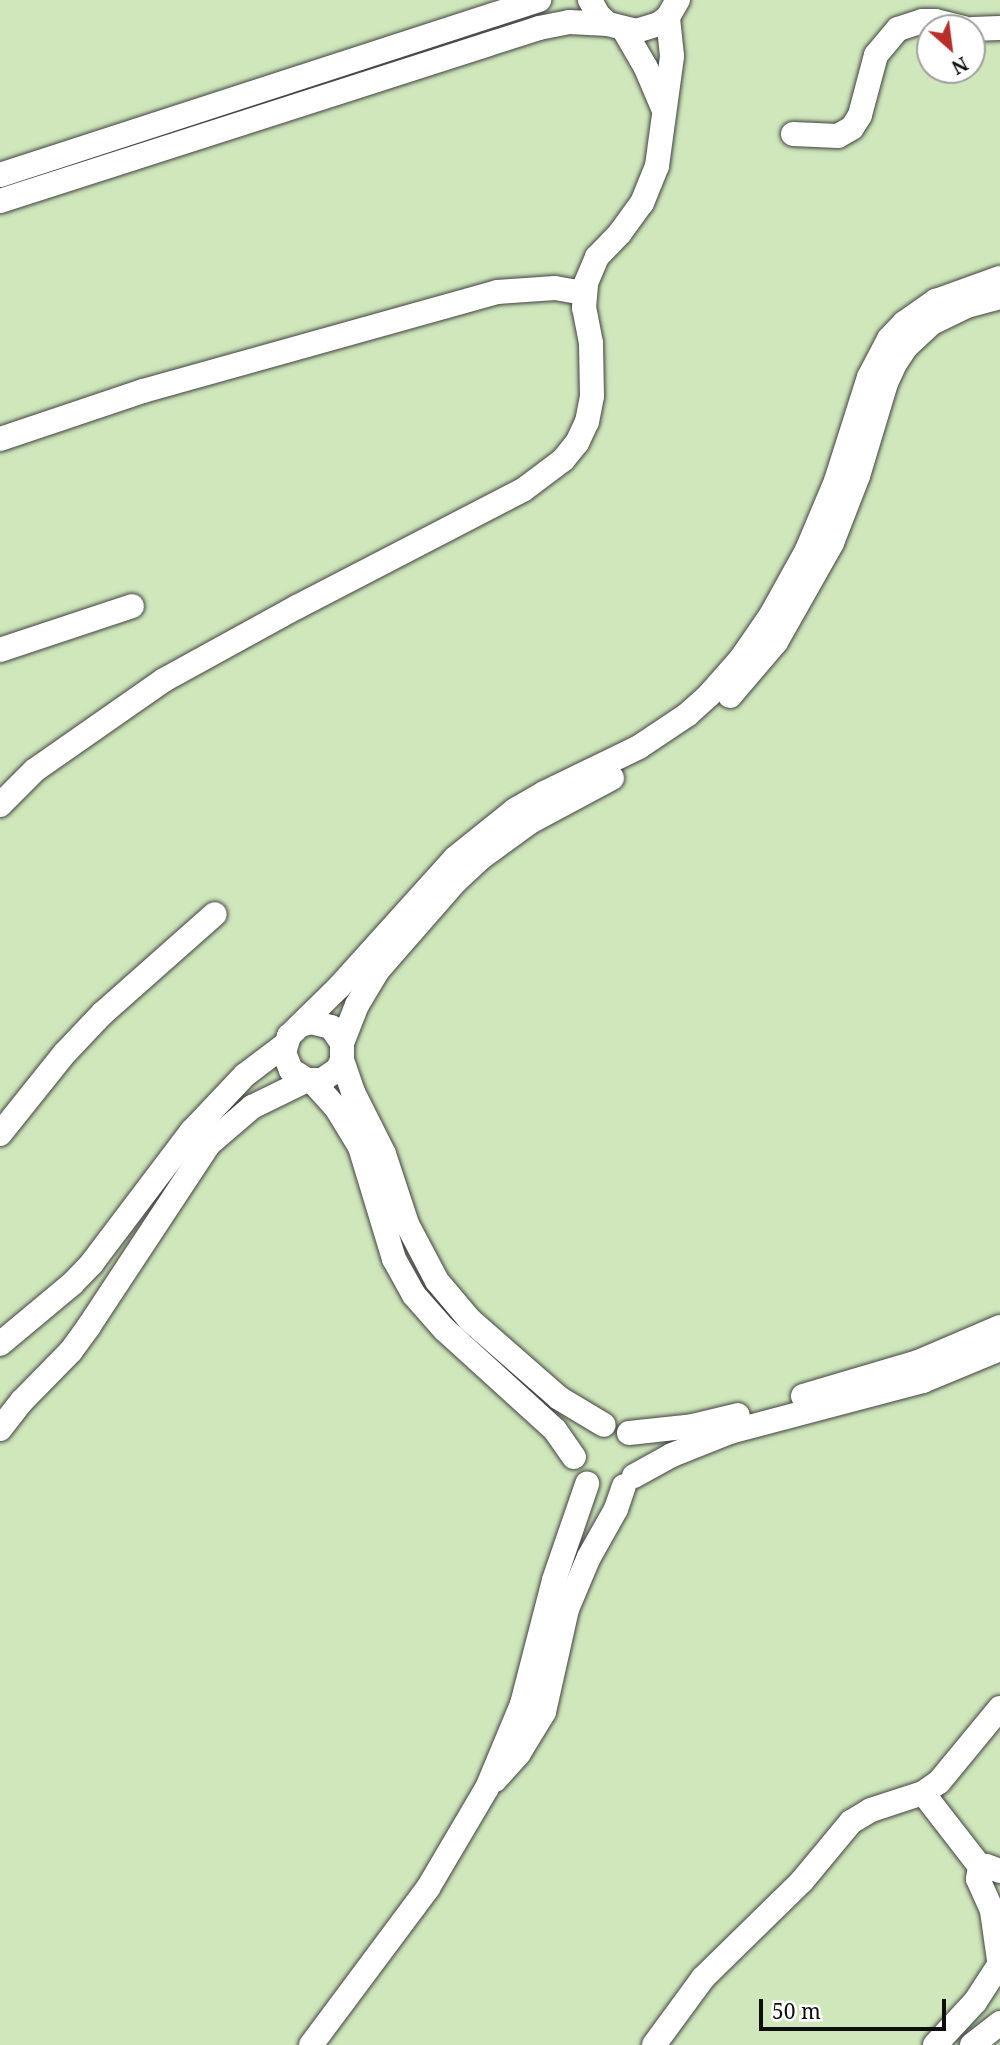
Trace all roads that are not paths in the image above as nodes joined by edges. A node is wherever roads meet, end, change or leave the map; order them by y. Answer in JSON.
{"nodes":[{"id":1,"x":539,"y":0,"type":"edge"},
{"id":2,"x":590,"y":0,"type":"edge"},
{"id":3,"x":673,"y":8,"type":"edge"},
{"id":4,"x":916,"y":23,"type":"edge"},
{"id":5,"x":616,"y":27,"type":"junction"},
{"id":6,"x":663,"y":108,"type":"junction"},
{"id":7,"x":793,"y":134,"type":"dead end"},
{"id":8,"x":0,"y":175,"type":"edge"},
{"id":9,"x":0,"y":201,"type":"edge"},
{"id":10,"x":1000,"y":278,"type":"edge"},
{"id":11,"x":584,"y":293,"type":"junction"},
{"id":12,"x":1000,"y":297,"type":"edge"},
{"id":13,"x":0,"y":439,"type":"edge"},
{"id":14,"x":132,"y":606,"type":"dead end"},
{"id":15,"x":0,"y":650,"type":"edge"},
{"id":16,"x":0,"y":805,"type":"edge"},
{"id":17,"x":215,"y":914,"type":"dead end"},
{"id":18,"x":293,"y":1035,"type":"junction"},
{"id":19,"x":342,"y":1052,"type":"junction"},
{"id":20,"x":309,"y":1080,"type":"junction"},
{"id":21,"x":0,"y":1134,"type":"edge"},
{"id":22,"x":1000,"y":1327,"type":"edge"},
{"id":23,"x":0,"y":1344,"type":"edge"},
{"id":24,"x":1000,"y":1349,"type":"edge"},
{"id":25,"x":755,"y":1418,"type":"junction"},
{"id":26,"x":604,"y":1425,"type":"junction"},
{"id":27,"x":0,"y":1429,"type":"edge"},
{"id":28,"x":629,"y":1433,"type":"junction"},
{"id":29,"x":574,"y":1457,"type":"junction"},
{"id":30,"x":629,"y":1481,"type":"junction"},
{"id":31,"x":587,"y":1484,"type":"junction"},
{"id":32,"x":544,"y":1669,"type":"junction"},
{"id":33,"x":1000,"y":1708,"type":"edge"},
{"id":34,"x":923,"y":1793,"type":"junction"},
{"id":35,"x":991,"y":1870,"type":"edge"},
{"id":36,"x":1000,"y":1966,"type":"edge"},
{"id":37,"x":1000,"y":2023,"type":"edge"},
{"id":38,"x":311,"y":2045,"type":"edge"},
{"id":39,"x":654,"y":2045,"type":"edge"},
{"id":40,"x":935,"y":2045,"type":"edge"},
{"id":41,"x":972,"y":2045,"type":"edge"}],
"edges":[{"from":1,"to":8,"type":"street"},
{"from":2,"to":5,"type":"street"},
{"from":3,"to":5,"type":"street"},
{"from":3,"to":6,"type":"street"},
{"from":4,"to":7,"type":"street"},
{"from":5,"to":6,"type":"street"},
{"from":5,"to":9,"type":"street"},
{"from":6,"to":11,"type":"street"},
{"from":10,"to":18,"type":"street"},
{"from":11,"to":13,"type":"street"},
{"from":11,"to":16,"type":"street"},
{"from":12,"to":19,"type":"street"},
{"from":14,"to":15,"type":"street"},
{"from":17,"to":21,"type":"street"},
{"from":18,"to":19,"type":"street"},
{"from":18,"to":20,"type":"street"},
{"from":18,"to":23,"type":"street"},
{"from":19,"to":20,"type":"street"},
{"from":19,"to":26,"type":"street"},
{"from":20,"to":27,"type":"street"},
{"from":20,"to":29,"type":"street"},
{"from":22,"to":25,"type":"street"},
{"from":24,"to":25,"type":"street"},
{"from":25,"to":28,"type":"street"},
{"from":25,"to":30,"type":"street"},
{"from":26,"to":28,"type":"street"},
{"from":26,"to":29,"type":"street"},
{"from":28,"to":30,"type":"street"},
{"from":29,"to":31,"type":"street"},
{"from":30,"to":31,"type":"street"},
{"from":30,"to":32,"type":"street"},
{"from":31,"to":32,"type":"street"},
{"from":32,"to":38,"type":"street"},
{"from":33,"to":34,"type":"street"},
{"from":34,"to":35,"type":"street"},
{"from":34,"to":39,"type":"street"},
{"from":35,"to":36,"type":"street"},
{"from":36,"to":40,"type":"street"},
{"from":37,"to":41,"type":"street"}]}
